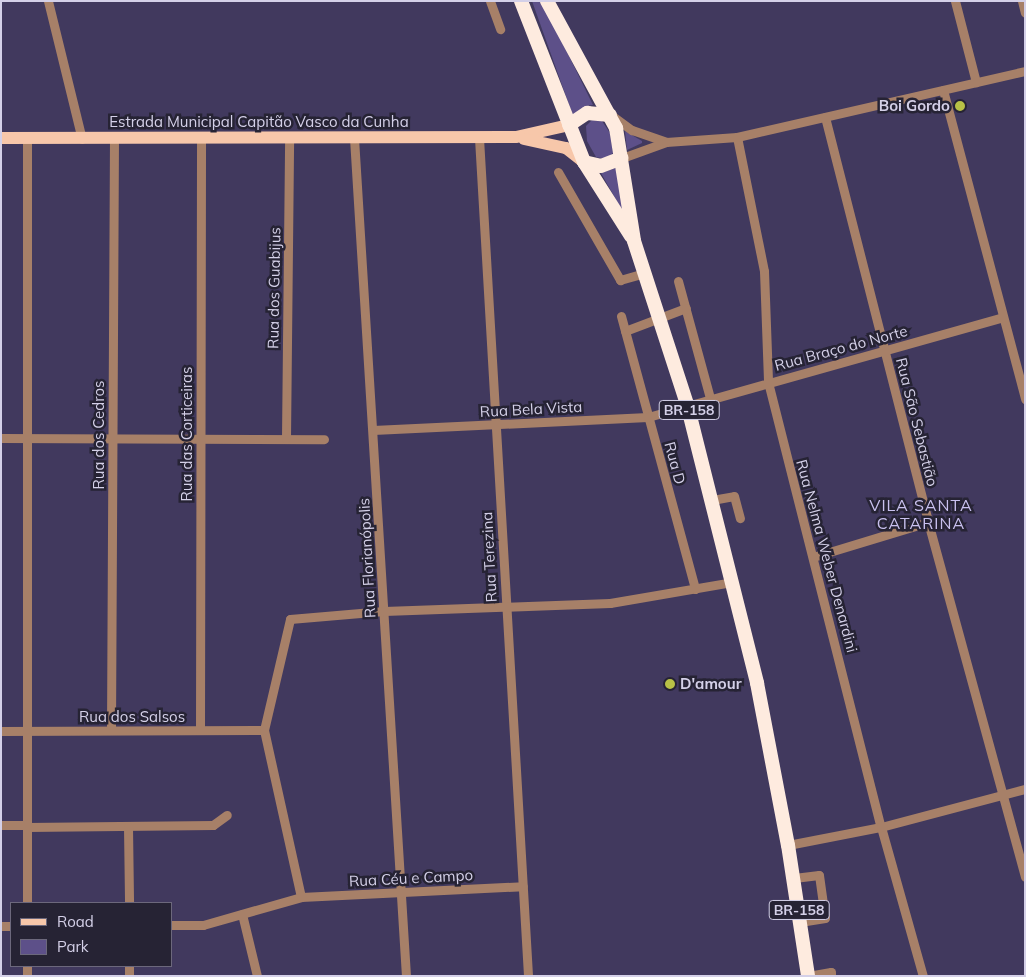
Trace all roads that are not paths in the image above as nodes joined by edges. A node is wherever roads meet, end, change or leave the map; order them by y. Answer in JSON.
{"nodes":[{"id":1,"x":48,"y":1,"type":"edge"},
{"id":2,"x":490,"y":1,"type":"edge"},
{"id":3,"x":521,"y":1,"type":"edge"},
{"id":4,"x":547,"y":1,"type":"edge"},
{"id":5,"x":955,"y":1,"type":"edge"},
{"id":6,"x":1022,"y":1,"type":"edge"},
{"id":7,"x":1025,"y":13,"type":"edge"},
{"id":8,"x":500,"y":29,"type":"dead end"},
{"id":9,"x":1025,"y":71,"type":"edge"},
{"id":10,"x":976,"y":82,"type":"junction"},
{"id":11,"x":943,"y":90,"type":"junction"},
{"id":12,"x":610,"y":115,"type":"junction"},
{"id":13,"x":825,"y":117,"type":"junction"},
{"id":14,"x":569,"y":125,"type":"junction"},
{"id":15,"x":516,"y":137,"type":"junction"},
{"id":16,"x":737,"y":137,"type":"junction"},
{"id":17,"x":1,"y":138,"type":"edge"},
{"id":18,"x":27,"y":138,"type":"junction"},
{"id":19,"x":290,"y":138,"type":"junction"},
{"id":20,"x":354,"y":138,"type":"junction"},
{"id":21,"x":479,"y":138,"type":"junction"},
{"id":22,"x":82,"y":139,"type":"junction"},
{"id":23,"x":114,"y":139,"type":"junction"},
{"id":24,"x":201,"y":139,"type":"junction"},
{"id":25,"x":666,"y":142,"type":"junction"},
{"id":26,"x":622,"y":158,"type":"junction"},
{"id":27,"x":584,"y":162,"type":"junction"},
{"id":28,"x":558,"y":172,"type":"dead end"},
{"id":29,"x":634,"y":241,"type":"junction"},
{"id":30,"x":644,"y":273,"type":"junction"},
{"id":31,"x":678,"y":281,"type":"dead end"},
{"id":32,"x":686,"y":308,"type":"junction"},
{"id":33,"x":621,"y":316,"type":"dead end"},
{"id":34,"x":659,"y":318,"type":"junction"},
{"id":35,"x":1002,"y":318,"type":"junction"},
{"id":36,"x":625,"y":331,"type":"junction"},
{"id":37,"x":886,"y":350,"type":"junction"},
{"id":38,"x":768,"y":382,"type":"junction"},
{"id":39,"x":710,"y":398,"type":"junction"},
{"id":40,"x":1025,"y":398,"type":"edge"},
{"id":41,"x":687,"y":404,"type":"junction"},
{"id":42,"x":648,"y":417,"type":"junction"},
{"id":43,"x":496,"y":425,"type":"junction"},
{"id":44,"x":374,"y":430,"type":"junction"},
{"id":45,"x":1,"y":438,"type":"edge"},
{"id":46,"x":27,"y":438,"type":"junction"},
{"id":47,"x":112,"y":438,"type":"junction"},
{"id":48,"x":200,"y":438,"type":"junction"},
{"id":49,"x":286,"y":438,"type":"junction"},
{"id":50,"x":324,"y":439,"type":"dead end"},
{"id":51,"x":712,"y":500,"type":"junction"},
{"id":52,"x":740,"y":518,"type":"dead end"},
{"id":53,"x":928,"y":522,"type":"junction"},
{"id":54,"x":813,"y":557,"type":"junction"},
{"id":55,"x":734,"y":582,"type":"junction"},
{"id":56,"x":695,"y":589,"type":"junction"},
{"id":57,"x":506,"y":606,"type":"junction"},
{"id":58,"x":384,"y":611,"type":"junction"},
{"id":59,"x":110,"y":730,"type":"junction"},
{"id":60,"x":200,"y":730,"type":"junction"},
{"id":61,"x":264,"y":730,"type":"junction"},
{"id":62,"x":1,"y":731,"type":"edge"},
{"id":63,"x":26,"y":731,"type":"junction"},
{"id":64,"x":1025,"y":789,"type":"edge"},
{"id":65,"x":1002,"y":795,"type":"junction"},
{"id":66,"x":227,"y":815,"type":"dead end"},
{"id":67,"x":1,"y":825,"type":"edge"},
{"id":68,"x":27,"y":826,"type":"junction"},
{"id":69,"x":881,"y":826,"type":"junction"},
{"id":70,"x":128,"y":827,"type":"junction"},
{"id":71,"x":788,"y":845,"type":"junction"},
{"id":72,"x":1025,"y":877,"type":"edge"},
{"id":73,"x":794,"y":878,"type":"junction"},
{"id":74,"x":523,"y":886,"type":"junction"},
{"id":75,"x":400,"y":892,"type":"junction"},
{"id":76,"x":301,"y":897,"type":"junction"},
{"id":77,"x":27,"y":902,"type":"edge"},
{"id":78,"x":129,"y":902,"type":"edge"},
{"id":79,"x":242,"y":914,"type":"junction"},
{"id":80,"x":801,"y":922,"type":"junction"},
{"id":81,"x":172,"y":925,"type":"edge"},
{"id":82,"x":257,"y":976,"type":"edge"},
{"id":83,"x":406,"y":976,"type":"edge"},
{"id":84,"x":528,"y":976,"type":"edge"},
{"id":85,"x":808,"y":976,"type":"edge"},
{"id":86,"x":831,"y":976,"type":"edge"},
{"id":87,"x":923,"y":976,"type":"edge"}],
"edges":[{"from":1,"to":22,"type":"street"},
{"from":2,"to":8,"type":"street"},
{"from":3,"to":14,"type":"highway","number":"BR-158"},
{"from":4,"to":12,"type":"highway","number":"BR-158"},
{"from":5,"to":10,"type":"street"},
{"from":6,"to":7,"type":"street"},
{"from":9,"to":10,"type":"street"},
{"from":10,"to":11,"type":"street"},
{"from":11,"to":13,"type":"street"},
{"from":11,"to":35,"type":"street"},
{"from":12,"to":14,"type":"highway"},
{"from":12,"to":25,"type":"street"},
{"from":12,"to":26,"type":"highway","number":"BR-158"},
{"from":13,"to":16,"type":"street"},
{"from":13,"to":37,"type":"street","name":"Rua São Sebastião"},
{"from":14,"to":15,"type":"main road","name":"Estrada Municipal Capitão Vasco da Cunha"},
{"from":14,"to":27,"type":"highway","number":"BR-158"},
{"from":15,"to":21,"type":"main road","name":"Estrada Municipal Capitão Vasco da Cunha"},
{"from":15,"to":27,"type":"main road","name":"Estrada Municipal Capitão Vasco da Cunha"},
{"from":16,"to":25,"type":"street"},
{"from":16,"to":38,"type":"street","name":"Rua Nelma Weber Denardini"},
{"from":17,"to":18,"type":"main road","name":"Estrada Municipal Capitão Vasco da Cunha"},
{"from":18,"to":22,"type":"main road","name":"Estrada Municipal Capitão Vasco da Cunha"},
{"from":18,"to":46,"type":"street"},
{"from":19,"to":20,"type":"main road","name":"Estrada Municipal Capitão Vasco da Cunha"},
{"from":19,"to":24,"type":"main road","name":"Estrada Municipal Capitão Vasco da Cunha"},
{"from":19,"to":49,"type":"street","name":"Rua dos Guabijus"},
{"from":20,"to":21,"type":"main road","name":"Estrada Municipal Capitão Vasco da Cunha"},
{"from":20,"to":44,"type":"street","name":"Rua Florianópolis"},
{"from":21,"to":43,"type":"street","name":"Rua Terezina"},
{"from":22,"to":23,"type":"main road","name":"Estrada Municipal Capitão Vasco da Cunha"},
{"from":23,"to":24,"type":"main road","name":"Estrada Municipal Capitão Vasco da Cunha"},
{"from":23,"to":47,"type":"street","name":"Rua dos Cedros"},
{"from":24,"to":48,"type":"street","name":"Rua das Corticeiras"},
{"from":25,"to":26,"type":"street"},
{"from":26,"to":27,"type":"highway"},
{"from":26,"to":29,"type":"highway","number":"BR-158"},
{"from":27,"to":29,"type":"highway","number":"BR-158"},
{"from":28,"to":30,"type":"street"},
{"from":29,"to":30,"type":"highway","number":"BR-158"},
{"from":30,"to":34,"type":"highway","number":"BR-158"},
{"from":31,"to":32,"type":"street"},
{"from":32,"to":34,"type":"street"},
{"from":32,"to":39,"type":"street"},
{"from":33,"to":36,"type":"street","name":"Rua D"},
{"from":34,"to":36,"type":"street"},
{"from":34,"to":41,"type":"highway","number":"BR-158"},
{"from":35,"to":37,"type":"street","name":"Rua Braço do Norte"},
{"from":35,"to":40,"type":"street"},
{"from":36,"to":42,"type":"street","name":"Rua D"},
{"from":37,"to":38,"type":"street","name":"Rua Braço do Norte"},
{"from":37,"to":53,"type":"street","name":"Rua São Sebastião"},
{"from":38,"to":39,"type":"street","name":"Rua Braço do Norte"},
{"from":38,"to":54,"type":"street","name":"Rua Nelma Weber Denardini"},
{"from":39,"to":41,"type":"street","name":"Rua Braço do Norte"},
{"from":41,"to":42,"type":"street","name":"Rua Bela Vista"},
{"from":41,"to":51,"type":"highway","number":"BR-158"},
{"from":42,"to":43,"type":"street","name":"Rua Bela Vista"},
{"from":42,"to":56,"type":"street","name":"Rua D"},
{"from":43,"to":44,"type":"street","name":"Rua Bela Vista"},
{"from":43,"to":57,"type":"street","name":"Rua Terezina"},
{"from":44,"to":58,"type":"street","name":"Rua Florianópolis"},
{"from":45,"to":46,"type":"street"},
{"from":46,"to":47,"type":"street"},
{"from":46,"to":63,"type":"street"},
{"from":47,"to":48,"type":"street"},
{"from":47,"to":59,"type":"street","name":"Rua dos Cedros"},
{"from":48,"to":49,"type":"street"},
{"from":48,"to":60,"type":"street","name":"Rua das Corticeiras"},
{"from":49,"to":50,"type":"street"},
{"from":51,"to":52,"type":"street"},
{"from":51,"to":55,"type":"highway","number":"BR-158"},
{"from":53,"to":54,"type":"street"},
{"from":53,"to":65,"type":"street","name":"Rua São Sebastião"},
{"from":54,"to":69,"type":"street","name":"Rua Nelma Weber Denardini"},
{"from":55,"to":56,"type":"street"},
{"from":55,"to":71,"type":"highway","number":"BR-158"},
{"from":56,"to":57,"type":"street"},
{"from":57,"to":58,"type":"street"},
{"from":57,"to":74,"type":"street","name":"Rua Terezina"},
{"from":58,"to":61,"type":"street"},
{"from":58,"to":75,"type":"street","name":"Rua Florianópolis"},
{"from":59,"to":60,"type":"street","name":"Rua dos Salsos"},
{"from":59,"to":63,"type":"street","name":"Rua dos Salsos"},
{"from":60,"to":61,"type":"street","name":"Rua dos Salsos"},
{"from":61,"to":76,"type":"street"},
{"from":62,"to":63,"type":"street","name":"Rua dos Salsos"},
{"from":63,"to":68,"type":"street"},
{"from":64,"to":65,"type":"street"},
{"from":65,"to":69,"type":"street"},
{"from":65,"to":72,"type":"street","name":"Rua São Sebastião"},
{"from":66,"to":70,"type":"street"},
{"from":67,"to":68,"type":"street"},
{"from":68,"to":70,"type":"street"},
{"from":68,"to":77,"type":"street"},
{"from":69,"to":71,"type":"street"},
{"from":69,"to":87,"type":"street","name":"Rua Nelma Weber Denardini"},
{"from":70,"to":78,"type":"street"},
{"from":71,"to":73,"type":"highway","number":"BR-158"},
{"from":73,"to":80,"type":"highway","number":"BR-158"},
{"from":73,"to":80,"type":"street"},
{"from":74,"to":75,"type":"street","name":"Rua Céu e Campo"},
{"from":74,"to":84,"type":"street","name":"Rua Terezina"},
{"from":75,"to":76,"type":"street","name":"Rua Céu e Campo"},
{"from":75,"to":83,"type":"street","name":"Rua Florianópolis"},
{"from":76,"to":79,"type":"street","name":"Rua Céu e Campo"},
{"from":79,"to":81,"type":"street","name":"Rua Céu e Campo"},
{"from":79,"to":82,"type":"street"},
{"from":80,"to":85,"type":"highway","number":"BR-158"},
{"from":85,"to":86,"type":"street"}]}
